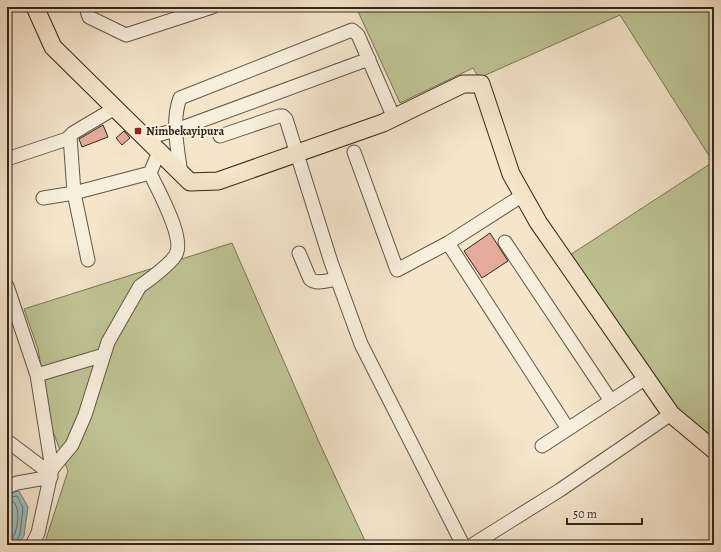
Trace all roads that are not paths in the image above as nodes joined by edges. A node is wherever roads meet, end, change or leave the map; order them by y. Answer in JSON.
{"nodes":[{"id":1,"x":36,"y":7,"type":"edge"},
{"id":2,"x":86,"y":7,"type":"edge"},
{"id":3,"x":212,"y":7,"type":"edge"},
{"id":4,"x":368,"y":59,"type":"junction"},
{"id":5,"x":115,"y":108,"type":"junction"},
{"id":6,"x":394,"y":118,"type":"junction"},
{"id":7,"x":176,"y":130,"type":"junction"},
{"id":8,"x":70,"y":136,"type":"junction"},
{"id":9,"x":220,"y":136,"type":"dead end"},
{"id":10,"x":146,"y":138,"type":"junction"},
{"id":11,"x":159,"y":152,"type":"junction"},
{"id":12,"x":354,"y":152,"type":"dead end"},
{"id":13,"x":297,"y":153,"type":"junction"},
{"id":14,"x":7,"y":159,"type":"edge"},
{"id":15,"x":150,"y":173,"type":"junction"},
{"id":16,"x":181,"y":174,"type":"junction"},
{"id":17,"x":74,"y":193,"type":"junction"},
{"id":18,"x":523,"y":195,"type":"junction"},
{"id":19,"x":43,"y":198,"type":"dead end"},
{"id":20,"x":505,"y":242,"type":"dead end"},
{"id":21,"x":448,"y":243,"type":"junction"},
{"id":22,"x":299,"y":253,"type":"dead end"},
{"id":23,"x":88,"y":260,"type":"dead end"},
{"id":24,"x":337,"y":278,"type":"junction"},
{"id":25,"x":7,"y":286,"type":"edge"},
{"id":26,"x":104,"y":355,"type":"junction"},
{"id":27,"x":37,"y":375,"type":"junction"},
{"id":28,"x":646,"y":378,"type":"junction"},
{"id":29,"x":611,"y":401,"type":"junction"},
{"id":30,"x":671,"y":414,"type":"junction"},
{"id":31,"x":568,"y":429,"type":"junction"},
{"id":32,"x":7,"y":443,"type":"edge"},
{"id":33,"x":542,"y":446,"type":"dead end"},
{"id":34,"x":714,"y":450,"type":"edge"},
{"id":35,"x":52,"y":473,"type":"junction"},
{"id":36,"x":7,"y":486,"type":"edge"},
{"id":37,"x":32,"y":545,"type":"edge"},
{"id":38,"x":463,"y":545,"type":"edge"},
{"id":39,"x":472,"y":545,"type":"edge"}],
"edges":[{"from":1,"to":5,"type":"main road"},
{"from":2,"to":3,"type":"street"},
{"from":4,"to":6,"type":"street"},
{"from":4,"to":7,"type":"street"},
{"from":4,"to":7,"type":"street"},
{"from":5,"to":8,"type":"street"},
{"from":5,"to":10,"type":"main road"},
{"from":6,"to":13,"type":"main road"},
{"from":6,"to":18,"type":"main road"},
{"from":7,"to":10,"type":"street"},
{"from":7,"to":16,"type":"street"},
{"from":8,"to":14,"type":"street"},
{"from":8,"to":17,"type":"street"},
{"from":9,"to":13,"type":"street"},
{"from":10,"to":11,"type":"main road"},
{"from":11,"to":15,"type":"street"},
{"from":11,"to":16,"type":"main road"},
{"from":12,"to":21,"type":"street"},
{"from":13,"to":16,"type":"main road"},
{"from":13,"to":24,"type":"street"},
{"from":15,"to":17,"type":"street"},
{"from":15,"to":26,"type":"street"},
{"from":17,"to":19,"type":"street"},
{"from":17,"to":23,"type":"street"},
{"from":18,"to":21,"type":"street"},
{"from":18,"to":28,"type":"main road"},
{"from":20,"to":29,"type":"street"},
{"from":21,"to":31,"type":"street"},
{"from":22,"to":24,"type":"street"},
{"from":24,"to":38,"type":"street"},
{"from":25,"to":27,"type":"street"},
{"from":26,"to":27,"type":"street"},
{"from":26,"to":35,"type":"street"},
{"from":27,"to":35,"type":"street"},
{"from":28,"to":29,"type":"street"},
{"from":28,"to":30,"type":"main road"},
{"from":29,"to":31,"type":"street"},
{"from":30,"to":34,"type":"main road"},
{"from":30,"to":39,"type":"street"},
{"from":31,"to":33,"type":"street"},
{"from":32,"to":35,"type":"street"},
{"from":35,"to":36,"type":"street"},
{"from":35,"to":37,"type":"street"}]}
